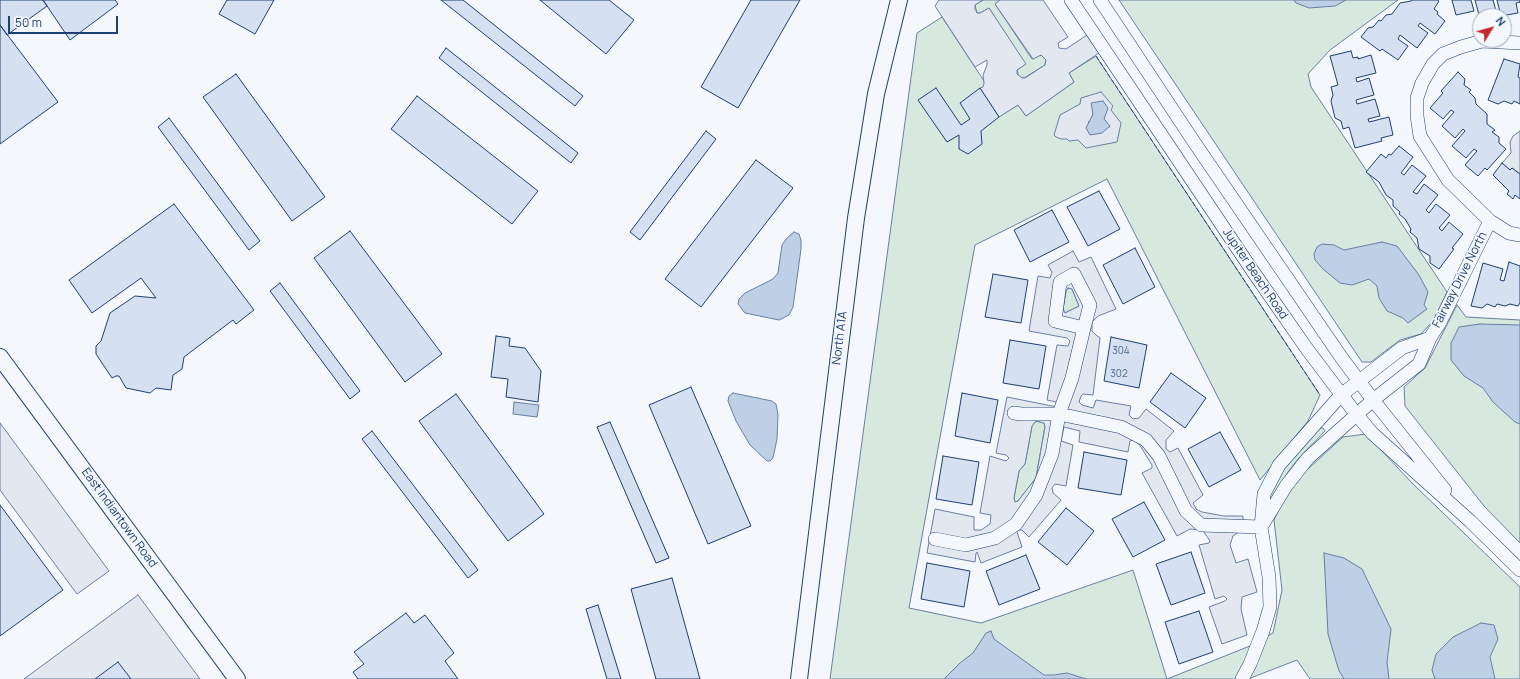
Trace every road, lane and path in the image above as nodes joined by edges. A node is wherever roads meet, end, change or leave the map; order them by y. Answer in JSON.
{"nodes":[{"id":1,"x":898,"y":0,"type":"edge"},
{"id":2,"x":1071,"y":0,"type":"edge"},
{"id":3,"x":1100,"y":0,"type":"edge"},
{"id":4,"x":1520,"y":43,"type":"edge"},
{"id":5,"x":1490,"y":221,"type":"junction"},
{"id":6,"x":1520,"y":234,"type":"edge"},
{"id":7,"x":1084,"y":328,"type":"dead end"},
{"id":8,"x":1430,"y":338,"type":"junction"},
{"id":9,"x":0,"y":357,"type":"edge"},
{"id":10,"x":1359,"y":382,"type":"junction"},
{"id":11,"x":1341,"y":395,"type":"junction"},
{"id":12,"x":1373,"y":400,"type":"junction"},
{"id":13,"x":1014,"y":413,"type":"dead end"},
{"id":14,"x":1059,"y":414,"type":"junction"},
{"id":15,"x":1356,"y":414,"type":"junction"},
{"id":16,"x":1470,"y":521,"type":"junction"},
{"id":17,"x":1261,"y":527,"type":"junction"},
{"id":18,"x":935,"y":539,"type":"dead end"},
{"id":19,"x":1520,"y":570,"type":"edge"},
{"id":20,"x":237,"y":679,"type":"edge"},
{"id":21,"x":799,"y":679,"type":"edge"},
{"id":22,"x":1242,"y":679,"type":"edge"}],
"edges":[{"from":1,"to":21,"type":"street","name":"North A1A"},
{"from":2,"to":11,"type":"street","name":"Jupiter Beach Road"},
{"from":3,"to":10,"type":"street","name":"Jupiter Beach Road"},
{"from":4,"to":5,"type":"street","name":"Fairway Drive North"},
{"from":5,"to":6,"type":"street","name":"Fairway Drive North"},
{"from":5,"to":8,"type":"street","name":"Fairway Drive North"},
{"from":7,"to":14,"type":"street"},
{"from":8,"to":10,"type":"street","name":"Fairway Drive North"},
{"from":8,"to":12,"type":"street","name":"Fairway Drive North"},
{"from":9,"to":20,"type":"street","name":"East Indiantown Road"},
{"from":10,"to":11,"type":"street","name":"Fairway Drive North"},
{"from":10,"to":12,"type":"street","name":"Jupiter Beach Road"},
{"from":11,"to":15,"type":"street","name":"Jupiter Beach Road"},
{"from":11,"to":17,"type":"street","name":"Fairway Drive North"},
{"from":12,"to":15,"type":"street","name":"Fairway Drive North"},
{"from":12,"to":16,"type":"street","name":"Jupiter Beach Road"},
{"from":13,"to":14,"type":"street"},
{"from":14,"to":17,"type":"street"},
{"from":14,"to":18,"type":"street"},
{"from":15,"to":16,"type":"street","name":"Jupiter Beach Road"},
{"from":15,"to":17,"type":"street","name":"Fairway Drive North"},
{"from":16,"to":19,"type":"street","name":"Jupiter Beach Road"},
{"from":17,"to":22,"type":"street","name":"Fairway Drive North"}]}
